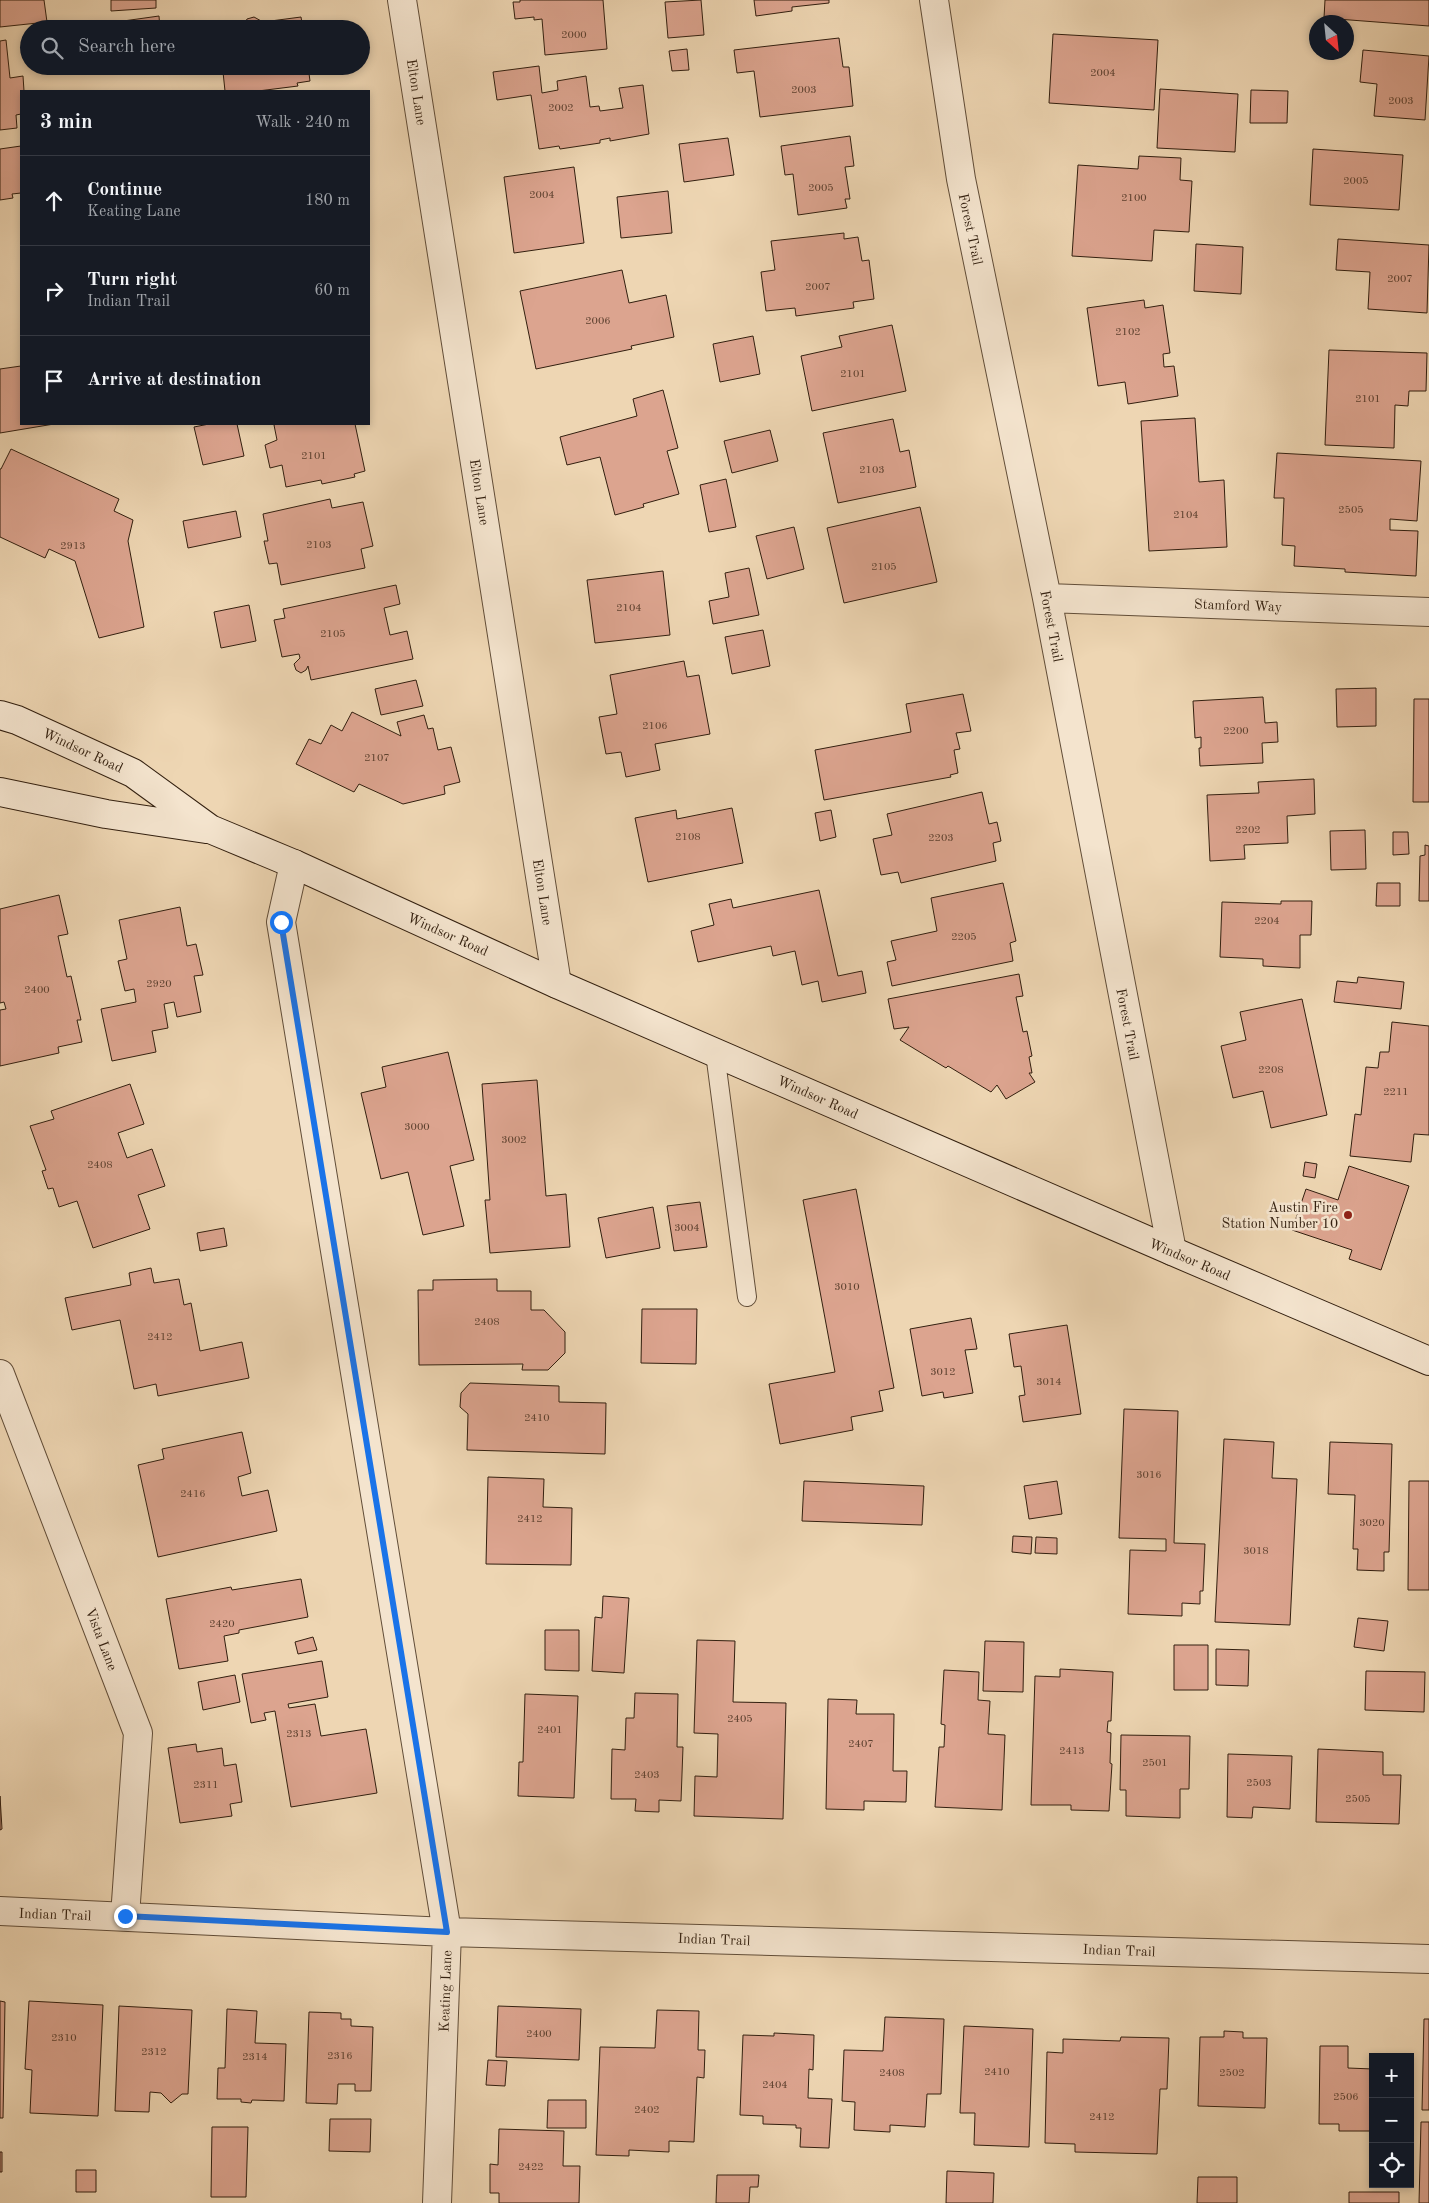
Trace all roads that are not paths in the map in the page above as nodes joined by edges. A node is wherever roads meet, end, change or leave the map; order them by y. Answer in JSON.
{"nodes":[{"id":1,"x":402,"y":0,"type":"edge"},
{"id":2,"x":934,"y":0,"type":"edge"},
{"id":3,"x":1047,"y":598,"type":"junction"},
{"id":4,"x":1429,"y":612,"type":"edge"},
{"id":5,"x":0,"y":715,"type":"edge"},
{"id":6,"x":0,"y":792,"type":"edge"},
{"id":7,"x":210,"y":829,"type":"junction"},
{"id":8,"x":294,"y":864,"type":"junction"},
{"id":9,"x":557,"y":984,"type":"junction"},
{"id":10,"x":715,"y":1052,"type":"junction"},
{"id":11,"x":1172,"y":1251,"type":"junction"},
{"id":12,"x":747,"y":1297,"type":"dead end"},
{"id":13,"x":1429,"y":1361,"type":"edge"},
{"id":14,"x":0,"y":1374,"type":"edge"},
{"id":15,"x":0,"y":1911,"type":"edge"},
{"id":16,"x":125,"y":1916,"type":"junction"},
{"id":17,"x":447,"y":1932,"type":"junction"},
{"id":18,"x":1429,"y":1959,"type":"edge"},
{"id":19,"x":437,"y":2203,"type":"edge"}],
"edges":[{"from":1,"to":9,"type":"street","name":"Elton Lane"},
{"from":2,"to":3,"type":"street","name":"Forest Trail"},
{"from":3,"to":4,"type":"street","name":"Stamford Way"},
{"from":3,"to":11,"type":"street","name":"Forest Trail"},
{"from":5,"to":7,"type":"street","name":"Windsor Road"},
{"from":6,"to":7,"type":"street","name":"Windsor Road"},
{"from":7,"to":8,"type":"street","name":"Windsor Road"},
{"from":8,"to":9,"type":"street","name":"Windsor Road"},
{"from":8,"to":17,"type":"street","name":"Keating Lane"},
{"from":9,"to":10,"type":"street","name":"Windsor Road"},
{"from":10,"to":11,"type":"street","name":"Windsor Road"},
{"from":10,"to":12,"type":"lane"},
{"from":11,"to":13,"type":"street","name":"Windsor Road"},
{"from":14,"to":16,"type":"street","name":"Vista Lane"},
{"from":15,"to":16,"type":"street","name":"Indian Trail"},
{"from":16,"to":17,"type":"street","name":"Indian Trail"},
{"from":17,"to":18,"type":"street","name":"Indian Trail"},
{"from":17,"to":19,"type":"street","name":"Keating Lane"}]}
